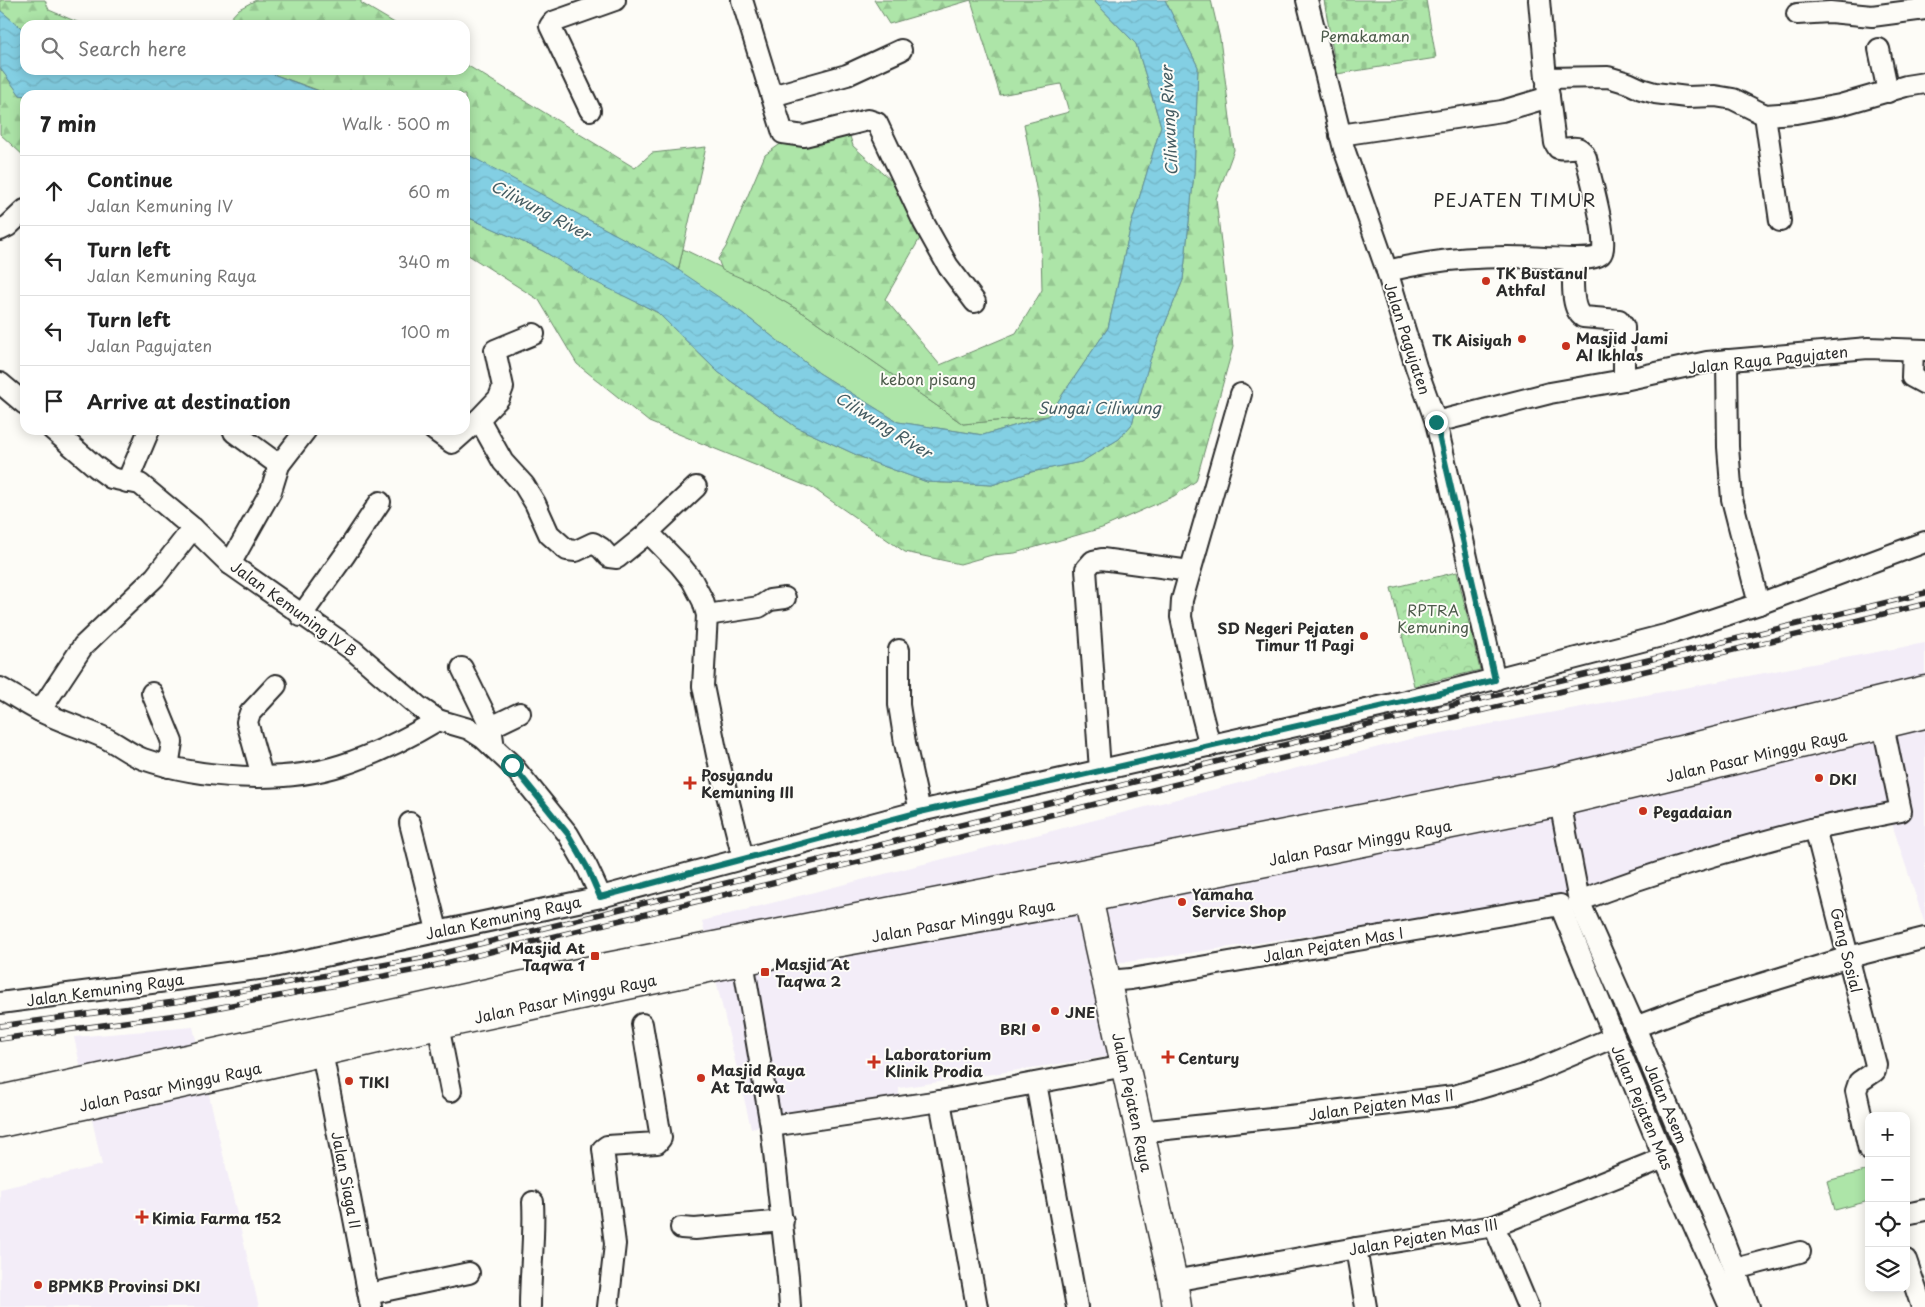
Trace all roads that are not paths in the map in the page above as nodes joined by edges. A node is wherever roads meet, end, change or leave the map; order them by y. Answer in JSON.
{"nodes":[{"id":1,"x":615,"y":0,"type":"edge"},
{"id":2,"x":742,"y":0,"type":"edge"},
{"id":3,"x":1306,"y":0,"type":"edge"},
{"id":4,"x":1539,"y":0,"type":"edge"},
{"id":5,"x":1830,"y":6,"type":"edge"},
{"id":6,"x":1925,"y":9,"type":"edge"},
{"id":7,"x":1797,"y":14,"type":"dead end"},
{"id":8,"x":1879,"y":49,"type":"dead end"},
{"id":9,"x":901,"y":50,"type":"dead end"},
{"id":10,"x":1925,"y":84,"type":"edge"},
{"id":11,"x":1548,"y":88,"type":"junction"},
{"id":12,"x":1888,"y":92,"type":"junction"},
{"id":13,"x":772,"y":96,"type":"junction"},
{"id":14,"x":590,"y":110,"type":"dead end"},
{"id":15,"x":1765,"y":115,"type":"junction"},
{"id":16,"x":1340,"y":135,"type":"junction"},
{"id":17,"x":20,"y":215,"type":"edge"},
{"id":18,"x":1780,"y":221,"type":"dead end"},
{"id":19,"x":0,"y":230,"type":"edge"},
{"id":20,"x":1573,"y":259,"type":"junction"},
{"id":21,"x":1387,"y":271,"type":"junction"},
{"id":22,"x":975,"y":302,"type":"dead end"},
{"id":23,"x":534,"y":334,"type":"dead end"},
{"id":24,"x":1919,"y":350,"type":"edge"},
{"id":25,"x":1727,"y":360,"type":"junction"},
{"id":26,"x":1624,"y":380,"type":"junction"},
{"id":27,"x":0,"y":383,"type":"edge"},
{"id":28,"x":1925,"y":384,"type":"edge"},
{"id":29,"x":1241,"y":394,"type":"dead end"},
{"id":30,"x":20,"y":400,"type":"edge"},
{"id":31,"x":479,"y":419,"type":"junction"},
{"id":32,"x":1436,"y":422,"type":"junction"},
{"id":33,"x":470,"y":427,"type":"edge"},
{"id":34,"x":59,"y":435,"type":"edge"},
{"id":35,"x":147,"y":435,"type":"edge"},
{"id":36,"x":238,"y":435,"type":"edge"},
{"id":37,"x":302,"y":435,"type":"edge"},
{"id":38,"x":441,"y":435,"type":"edge"},
{"id":39,"x":461,"y":435,"type":"edge"},
{"id":40,"x":279,"y":465,"type":"junction"},
{"id":41,"x":128,"y":482,"type":"junction"},
{"id":42,"x":696,"y":487,"type":"dead end"},
{"id":43,"x":380,"y":502,"type":"dead end"},
{"id":44,"x":193,"y":528,"type":"junction"},
{"id":45,"x":648,"y":532,"type":"junction"},
{"id":46,"x":1925,"y":542,"type":"edge"},
{"id":47,"x":230,"y":564,"type":"junction"},
{"id":48,"x":1190,"y":572,"type":"junction"},
{"id":49,"x":785,"y":598,"type":"dead end"},
{"id":50,"x":1759,"y":604,"type":"junction"},
{"id":51,"x":707,"y":615,"type":"junction"},
{"id":52,"x":301,"y":616,"type":"junction"},
{"id":53,"x":899,"y":650,"type":"dead end"},
{"id":54,"x":462,"y":668,"type":"dead end"},
{"id":55,"x":1495,"y":680,"type":"junction"},
{"id":56,"x":276,"y":685,"type":"dead end"},
{"id":57,"x":0,"y":688,"type":"edge"},
{"id":58,"x":1925,"y":690,"type":"edge"},
{"id":59,"x":152,"y":693,"type":"dead end"},
{"id":60,"x":40,"y":711,"type":"junction"},
{"id":61,"x":520,"y":713,"type":"dead end"},
{"id":62,"x":1925,"y":714,"type":"edge"},
{"id":63,"x":438,"y":720,"type":"junction"},
{"id":64,"x":1883,"y":725,"type":"junction"},
{"id":65,"x":491,"y":727,"type":"junction"},
{"id":66,"x":1210,"y":746,"type":"junction"},
{"id":67,"x":494,"y":748,"type":"junction"},
{"id":68,"x":168,"y":767,"type":"junction"},
{"id":69,"x":1100,"y":770,"type":"junction"},
{"id":70,"x":262,"y":776,"type":"junction"},
{"id":71,"x":1560,"y":802,"type":"junction"},
{"id":72,"x":920,"y":812,"type":"junction"},
{"id":73,"x":410,"y":823,"type":"dead end"},
{"id":74,"x":1815,"y":828,"type":"junction"},
{"id":75,"x":743,"y":858,"type":"junction"},
{"id":76,"x":600,"y":897,"type":"junction"},
{"id":77,"x":1572,"y":901,"type":"junction"},
{"id":78,"x":1089,"y":902,"type":"junction"},
{"id":79,"x":437,"y":930,"type":"junction"},
{"id":80,"x":1925,"y":938,"type":"edge"},
{"id":81,"x":1849,"y":957,"type":"junction"},
{"id":82,"x":744,"y":966,"type":"junction"},
{"id":83,"x":1106,"y":978,"type":"junction"},
{"id":84,"x":0,"y":1004,"type":"edge"},
{"id":85,"x":642,"y":1024,"type":"dead end"},
{"id":86,"x":1635,"y":1027,"type":"junction"},
{"id":87,"x":1614,"y":1037,"type":"junction"},
{"id":88,"x":440,"y":1038,"type":"junction"},
{"id":89,"x":323,"y":1058,"type":"junction"},
{"id":90,"x":1126,"y":1066,"type":"junction"},
{"id":91,"x":1036,"y":1083,"type":"junction"},
{"id":92,"x":451,"y":1091,"type":"dead end"},
{"id":93,"x":0,"y":1100,"type":"edge"},
{"id":94,"x":940,"y":1101,"type":"junction"},
{"id":95,"x":0,"y":1123,"type":"edge"},
{"id":96,"x":771,"y":1126,"type":"junction"},
{"id":97,"x":1139,"y":1132,"type":"junction"},
{"id":98,"x":1865,"y":1132,"type":"edge"},
{"id":99,"x":1664,"y":1158,"type":"junction"},
{"id":100,"x":533,"y":1202,"type":"dead end"},
{"id":101,"x":1925,"y":1210,"type":"edge"},
{"id":102,"x":1910,"y":1213,"type":"edge"},
{"id":103,"x":783,"y":1220,"type":"junction"},
{"id":104,"x":1494,"y":1226,"type":"junction"},
{"id":105,"x":681,"y":1228,"type":"dead end"},
{"id":106,"x":1356,"y":1248,"type":"junction"},
{"id":107,"x":1800,"y":1252,"type":"dead end"},
{"id":108,"x":1735,"y":1269,"type":"junction"},
{"id":109,"x":1910,"y":1272,"type":"edge"},
{"id":110,"x":470,"y":1273,"type":"dead end"},
{"id":111,"x":1175,"y":1294,"type":"edge"},
{"id":112,"x":370,"y":1300,"type":"edge"},
{"id":113,"x":530,"y":1307,"type":"edge"},
{"id":114,"x":608,"y":1307,"type":"edge"},
{"id":115,"x":790,"y":1307,"type":"edge"},
{"id":116,"x":976,"y":1307,"type":"edge"},
{"id":117,"x":1077,"y":1307,"type":"edge"},
{"id":118,"x":1366,"y":1307,"type":"edge"},
{"id":119,"x":1528,"y":1307,"type":"edge"},
{"id":120,"x":1730,"y":1307,"type":"edge"},
{"id":121,"x":1749,"y":1307,"type":"edge"},
{"id":122,"x":1922,"y":1307,"type":"edge"}],
"edges":[{"from":1,"to":14,"type":"street"},
{"from":2,"to":13,"type":"street"},
{"from":3,"to":16,"type":"street","name":"Jalan Pagujaten"},
{"from":4,"to":11,"type":"street"},
{"from":5,"to":6,"type":"street"},
{"from":5,"to":7,"type":"street"},
{"from":8,"to":12,"type":"street"},
{"from":9,"to":13,"type":"street"},
{"from":10,"to":12,"type":"street"},
{"from":11,"to":15,"type":"street"},
{"from":11,"to":16,"type":"street"},
{"from":11,"to":20,"type":"street"},
{"from":12,"to":15,"type":"street"},
{"from":13,"to":22,"type":"street"},
{"from":15,"to":18,"type":"street"},
{"from":16,"to":21,"type":"street","name":"Jalan Pagujaten"},
{"from":17,"to":19,"type":"street"},
{"from":20,"to":21,"type":"street"},
{"from":20,"to":26,"type":"street"},
{"from":21,"to":32,"type":"street","name":"Jalan Pagujaten"},
{"from":23,"to":31,"type":"street"},
{"from":24,"to":25,"type":"street","name":"Jalan Raya Pagujaten"},
{"from":24,"to":28,"type":"street"},
{"from":25,"to":26,"type":"street","name":"Jalan Raya Pagujaten"},
{"from":25,"to":50,"type":"street"},
{"from":26,"to":32,"type":"street","name":"Jalan Raya Pagujaten"},
{"from":27,"to":30,"type":"street"},
{"from":29,"to":48,"type":"street"},
{"from":31,"to":33,"type":"street"},
{"from":31,"to":45,"type":"street"},
{"from":32,"to":55,"type":"street","name":"Jalan Pagujaten"},
{"from":34,"to":41,"type":"street","name":"Jalan Kemuning IV B"},
{"from":35,"to":41,"type":"street"},
{"from":36,"to":40,"type":"street"},
{"from":37,"to":40,"type":"street"},
{"from":38,"to":39,"type":"street"},
{"from":40,"to":47,"type":"street"},
{"from":41,"to":44,"type":"street","name":"Jalan Kemuning IV B"},
{"from":42,"to":45,"type":"street"},
{"from":43,"to":52,"type":"street"},
{"from":44,"to":47,"type":"street","name":"Jalan Kemuning IV B"},
{"from":44,"to":60,"type":"street"},
{"from":45,"to":51,"type":"street"},
{"from":46,"to":50,"type":"street","name":"Jalan Kemuning Raya"},
{"from":47,"to":52,"type":"street","name":"Jalan Kemuning IV B"},
{"from":48,"to":66,"type":"street"},
{"from":48,"to":69,"type":"street"},
{"from":49,"to":51,"type":"street"},
{"from":50,"to":55,"type":"street","name":"Jalan Kemuning Raya"},
{"from":51,"to":75,"type":"street"},
{"from":52,"to":63,"type":"street","name":"Jalan Kemuning IV B"},
{"from":53,"to":72,"type":"street"},
{"from":54,"to":65,"type":"street"},
{"from":55,"to":66,"type":"street","name":"Jalan Kemuning Raya"},
{"from":56,"to":70,"type":"street"},
{"from":57,"to":60,"type":"street"},
{"from":58,"to":93,"type":"main road","name":"Jalan Pasar Minggu Raya"},
{"from":59,"to":68,"type":"street"},
{"from":60,"to":68,"type":"street"},
{"from":61,"to":65,"type":"street"},
{"from":62,"to":64,"type":"main road","name":"Jalan Pasar Minggu Raya"},
{"from":63,"to":67,"type":"street"},
{"from":63,"to":70,"type":"street"},
{"from":64,"to":71,"type":"main road","name":"Jalan Pasar Minggu Raya"},
{"from":64,"to":74,"type":"street"},
{"from":65,"to":67,"type":"street"},
{"from":66,"to":69,"type":"street","name":"Jalan Kemuning Raya"},
{"from":67,"to":76,"type":"street"},
{"from":68,"to":70,"type":"street"},
{"from":69,"to":72,"type":"street","name":"Jalan Kemuning Raya"},
{"from":71,"to":77,"type":"street"},
{"from":71,"to":78,"type":"main road","name":"Jalan Pasar Minggu Raya"},
{"from":72,"to":75,"type":"street","name":"Jalan Kemuning Raya"},
{"from":73,"to":79,"type":"street"},
{"from":74,"to":77,"type":"street","name":"Jalan Pejaten Mas I"},
{"from":74,"to":81,"type":"street","name":"Gang Sosial"},
{"from":75,"to":76,"type":"street","name":"Jalan Kemuning Raya"},
{"from":76,"to":79,"type":"street","name":"Jalan Kemuning Raya"},
{"from":77,"to":83,"type":"street","name":"Jalan Pejaten Mas I"},
{"from":77,"to":86,"type":"street","name":"Jalan Asem"},
{"from":77,"to":87,"type":"street","name":"Jalan Pejaten Mas"},
{"from":78,"to":82,"type":"main road","name":"Jalan Pasar Minggu Raya"},
{"from":78,"to":83,"type":"main road","name":"Jalan Pejaten Raya"},
{"from":79,"to":84,"type":"street","name":"Jalan Kemuning Raya"},
{"from":80,"to":81,"type":"street"},
{"from":81,"to":86,"type":"street"},
{"from":81,"to":98,"type":"street","name":"Gang Sosial"},
{"from":82,"to":88,"type":"main road","name":"Jalan Pasar Minggu Raya"},
{"from":82,"to":96,"type":"street"},
{"from":83,"to":90,"type":"main road","name":"Jalan Pejaten Raya"},
{"from":85,"to":114,"type":"street"},
{"from":86,"to":108,"type":"street","name":"Jalan Asem"},
{"from":87,"to":97,"type":"street","name":"Jalan Pejaten Mas II"},
{"from":87,"to":99,"type":"street","name":"Jalan Pejaten Mas"},
{"from":88,"to":89,"type":"main road","name":"Jalan Pasar Minggu Raya"},
{"from":88,"to":92,"type":"street"},
{"from":89,"to":95,"type":"main road","name":"Jalan Pasar Minggu Raya"},
{"from":89,"to":112,"type":"street","name":"Jalan Siaga II"},
{"from":90,"to":91,"type":"street"},
{"from":90,"to":97,"type":"main road","name":"Jalan Pejaten Raya"},
{"from":91,"to":94,"type":"street"},
{"from":91,"to":117,"type":"street"},
{"from":94,"to":96,"type":"street"},
{"from":94,"to":116,"type":"street"},
{"from":96,"to":103,"type":"street"},
{"from":97,"to":111,"type":"main road","name":"Jalan Pejaten Raya"},
{"from":99,"to":104,"type":"street","name":"Jalan Pejaten Mas III"},
{"from":99,"to":120,"type":"street","name":"Jalan Pejaten Mas"},
{"from":100,"to":113,"type":"street"},
{"from":101,"to":102,"type":"street"},
{"from":103,"to":105,"type":"street"},
{"from":103,"to":115,"type":"street"},
{"from":104,"to":106,"type":"street","name":"Jalan Pejaten Mas III"},
{"from":104,"to":119,"type":"street"},
{"from":106,"to":111,"type":"street","name":"Jalan Pejaten Mas III"},
{"from":106,"to":118,"type":"street"},
{"from":107,"to":108,"type":"street"},
{"from":108,"to":121,"type":"street","name":"Jalan Asem"},
{"from":109,"to":122,"type":"street"},
{"from":110,"to":112,"type":"street"}]}
